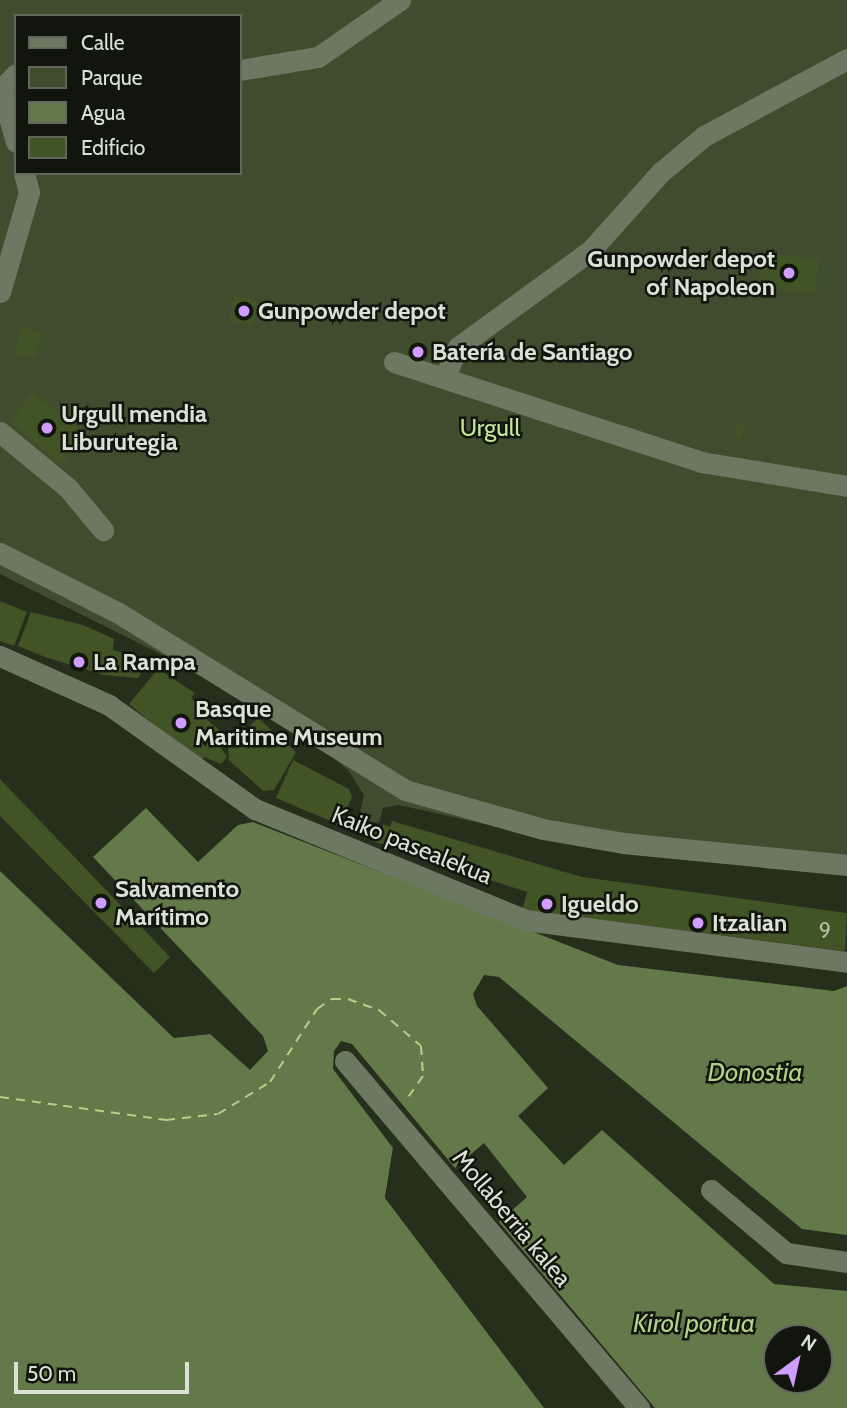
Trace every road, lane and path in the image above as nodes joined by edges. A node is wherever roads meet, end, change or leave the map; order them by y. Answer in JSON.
{"nodes":[{"id":1,"x":400,"y":0,"type":"edge"},
{"id":2,"x":847,"y":60,"type":"edge"},
{"id":3,"x":242,"y":69,"type":"edge"},
{"id":4,"x":14,"y":76,"type":"edge"},
{"id":5,"x":14,"y":135,"type":"edge"},
{"id":6,"x":24,"y":175,"type":"edge"},
{"id":7,"x":0,"y":292,"type":"edge"},
{"id":8,"x":394,"y":362,"type":"dead end"},
{"id":9,"x":444,"y":378,"type":"junction"},
{"id":10,"x":0,"y":432,"type":"edge"},
{"id":11,"x":847,"y":485,"type":"edge"},
{"id":12,"x":103,"y":530,"type":"dead end"},
{"id":13,"x":0,"y":553,"type":"edge"},
{"id":14,"x":0,"y":656,"type":"edge"},
{"id":15,"x":847,"y":865,"type":"edge"},
{"id":16,"x":847,"y":962,"type":"edge"},
{"id":17,"x":345,"y":1061,"type":"dead end"},
{"id":18,"x":423,"y":1134,"type":"dead end"},
{"id":19,"x":437,"y":1171,"type":"junction"},
{"id":20,"x":710,"y":1190,"type":"dead end"},
{"id":21,"x":847,"y":1262,"type":"edge"},
{"id":22,"x":639,"y":1408,"type":"edge"}],
"edges":[{"from":1,"to":3,"type":"street"},
{"from":2,"to":9,"type":"street"},
{"from":4,"to":5,"type":"street"},
{"from":6,"to":7,"type":"street"},
{"from":8,"to":9,"type":"street"},
{"from":9,"to":11,"type":"street"},
{"from":10,"to":12,"type":"street"},
{"from":13,"to":15,"type":"street"},
{"from":14,"to":16,"type":"street","name":"Kaiko pasealekua"},
{"from":17,"to":19,"type":"street","name":"Mollaberria kalea"},
{"from":18,"to":19,"type":"street"},
{"from":19,"to":22,"type":"street","name":"Mollaberria kalea"},
{"from":20,"to":21,"type":"street"}]}
